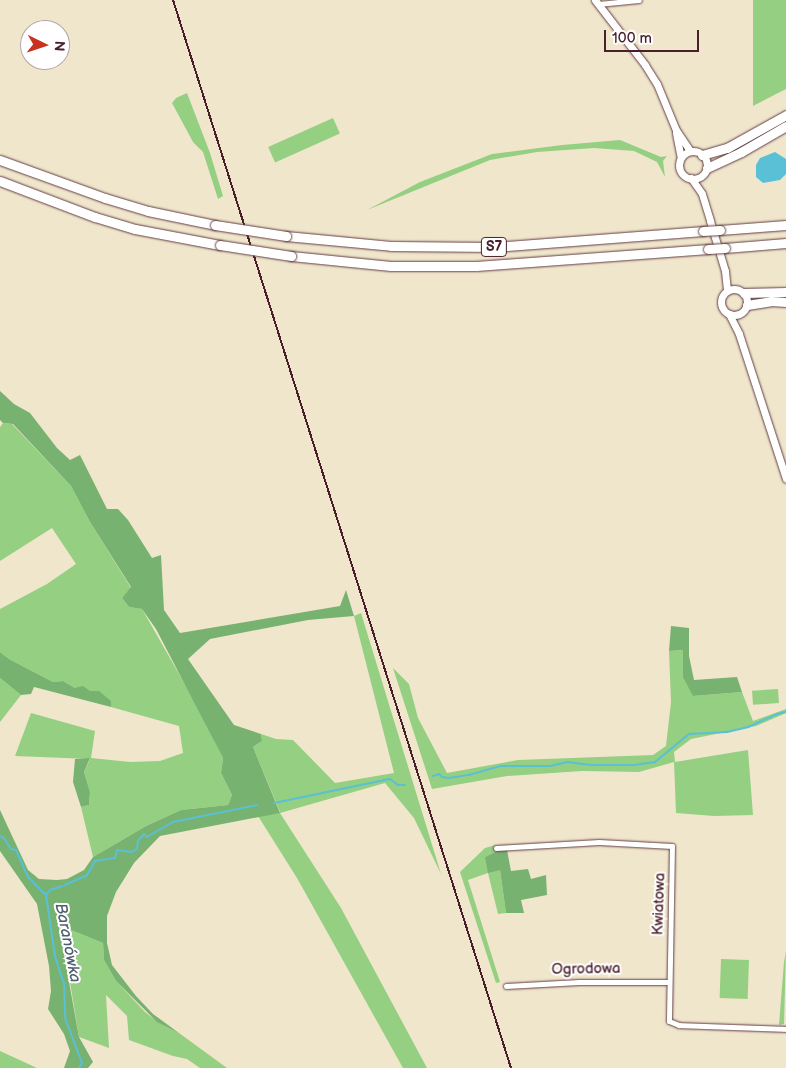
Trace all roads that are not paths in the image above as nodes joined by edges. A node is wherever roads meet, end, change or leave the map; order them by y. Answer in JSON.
{"nodes":[{"id":1,"x":638,"y":0,"type":"edge"},
{"id":2,"x":596,"y":2,"type":"edge"},
{"id":3,"x":786,"y":115,"type":"edge"},
{"id":4,"x":786,"y":126,"type":"edge"},
{"id":5,"x":676,"y":130,"type":"junction"},
{"id":6,"x":690,"y":151,"type":"junction"},
{"id":7,"x":702,"y":155,"type":"junction"},
{"id":8,"x":680,"y":158,"type":"junction"},
{"id":9,"x":0,"y":160,"type":"edge"},
{"id":10,"x":704,"y":172,"type":"junction"},
{"id":11,"x":692,"y":178,"type":"junction"},
{"id":12,"x":0,"y":181,"type":"edge"},
{"id":13,"x":702,"y":194,"type":"junction"},
{"id":14,"x":786,"y":225,"type":"edge"},
{"id":15,"x":786,"y":243,"type":"edge"},
{"id":16,"x":730,"y":289,"type":"junction"},
{"id":17,"x":786,"y":292,"type":"edge"},
{"id":18,"x":744,"y":293,"type":"junction"},
{"id":19,"x":786,"y":302,"type":"edge"},
{"id":20,"x":747,"y":306,"type":"junction"},
{"id":21,"x":729,"y":314,"type":"junction"},
{"id":22,"x":740,"y":314,"type":"junction"},
{"id":23,"x":739,"y":334,"type":"junction"},
{"id":24,"x":786,"y":479,"type":"edge"},
{"id":25,"x":496,"y":848,"type":"dead end"},
{"id":26,"x":668,"y":982,"type":"junction"},
{"id":27,"x":506,"y":986,"type":"dead end"},
{"id":28,"x":786,"y":1029,"type":"edge"}],
"edges":[{"from":1,"to":2,"type":"street"},
{"from":2,"to":5,"type":"street"},
{"from":3,"to":7,"type":"highway"},
{"from":4,"to":10,"type":"highway"},
{"from":5,"to":6,"type":"street"},
{"from":5,"to":8,"type":"street"},
{"from":6,"to":7,"type":"street"},
{"from":6,"to":8,"type":"street"},
{"from":7,"to":10,"type":"street"},
{"from":8,"to":11,"type":"street"},
{"from":9,"to":14,"type":"highway","number":"S7","bridge":true},
{"from":10,"to":11,"type":"street"},
{"from":10,"to":13,"type":"street"},
{"from":11,"to":13,"type":"street"},
{"from":12,"to":15,"type":"highway","number":"S7","bridge":true},
{"from":13,"to":16,"type":"street"},
{"from":16,"to":18,"type":"street"},
{"from":16,"to":21,"type":"street"},
{"from":17,"to":18,"type":"highway"},
{"from":18,"to":20,"type":"street"},
{"from":19,"to":20,"type":"highway"},
{"from":20,"to":22,"type":"street"},
{"from":21,"to":22,"type":"street"},
{"from":21,"to":23,"type":"street"},
{"from":22,"to":23,"type":"street"},
{"from":23,"to":24,"type":"street"},
{"from":25,"to":26,"type":"street","name":"Kwiatowa"},
{"from":26,"to":27,"type":"street","name":"Ogrodowa"},
{"from":26,"to":28,"type":"street","name":"Kwiatowa"}]}
